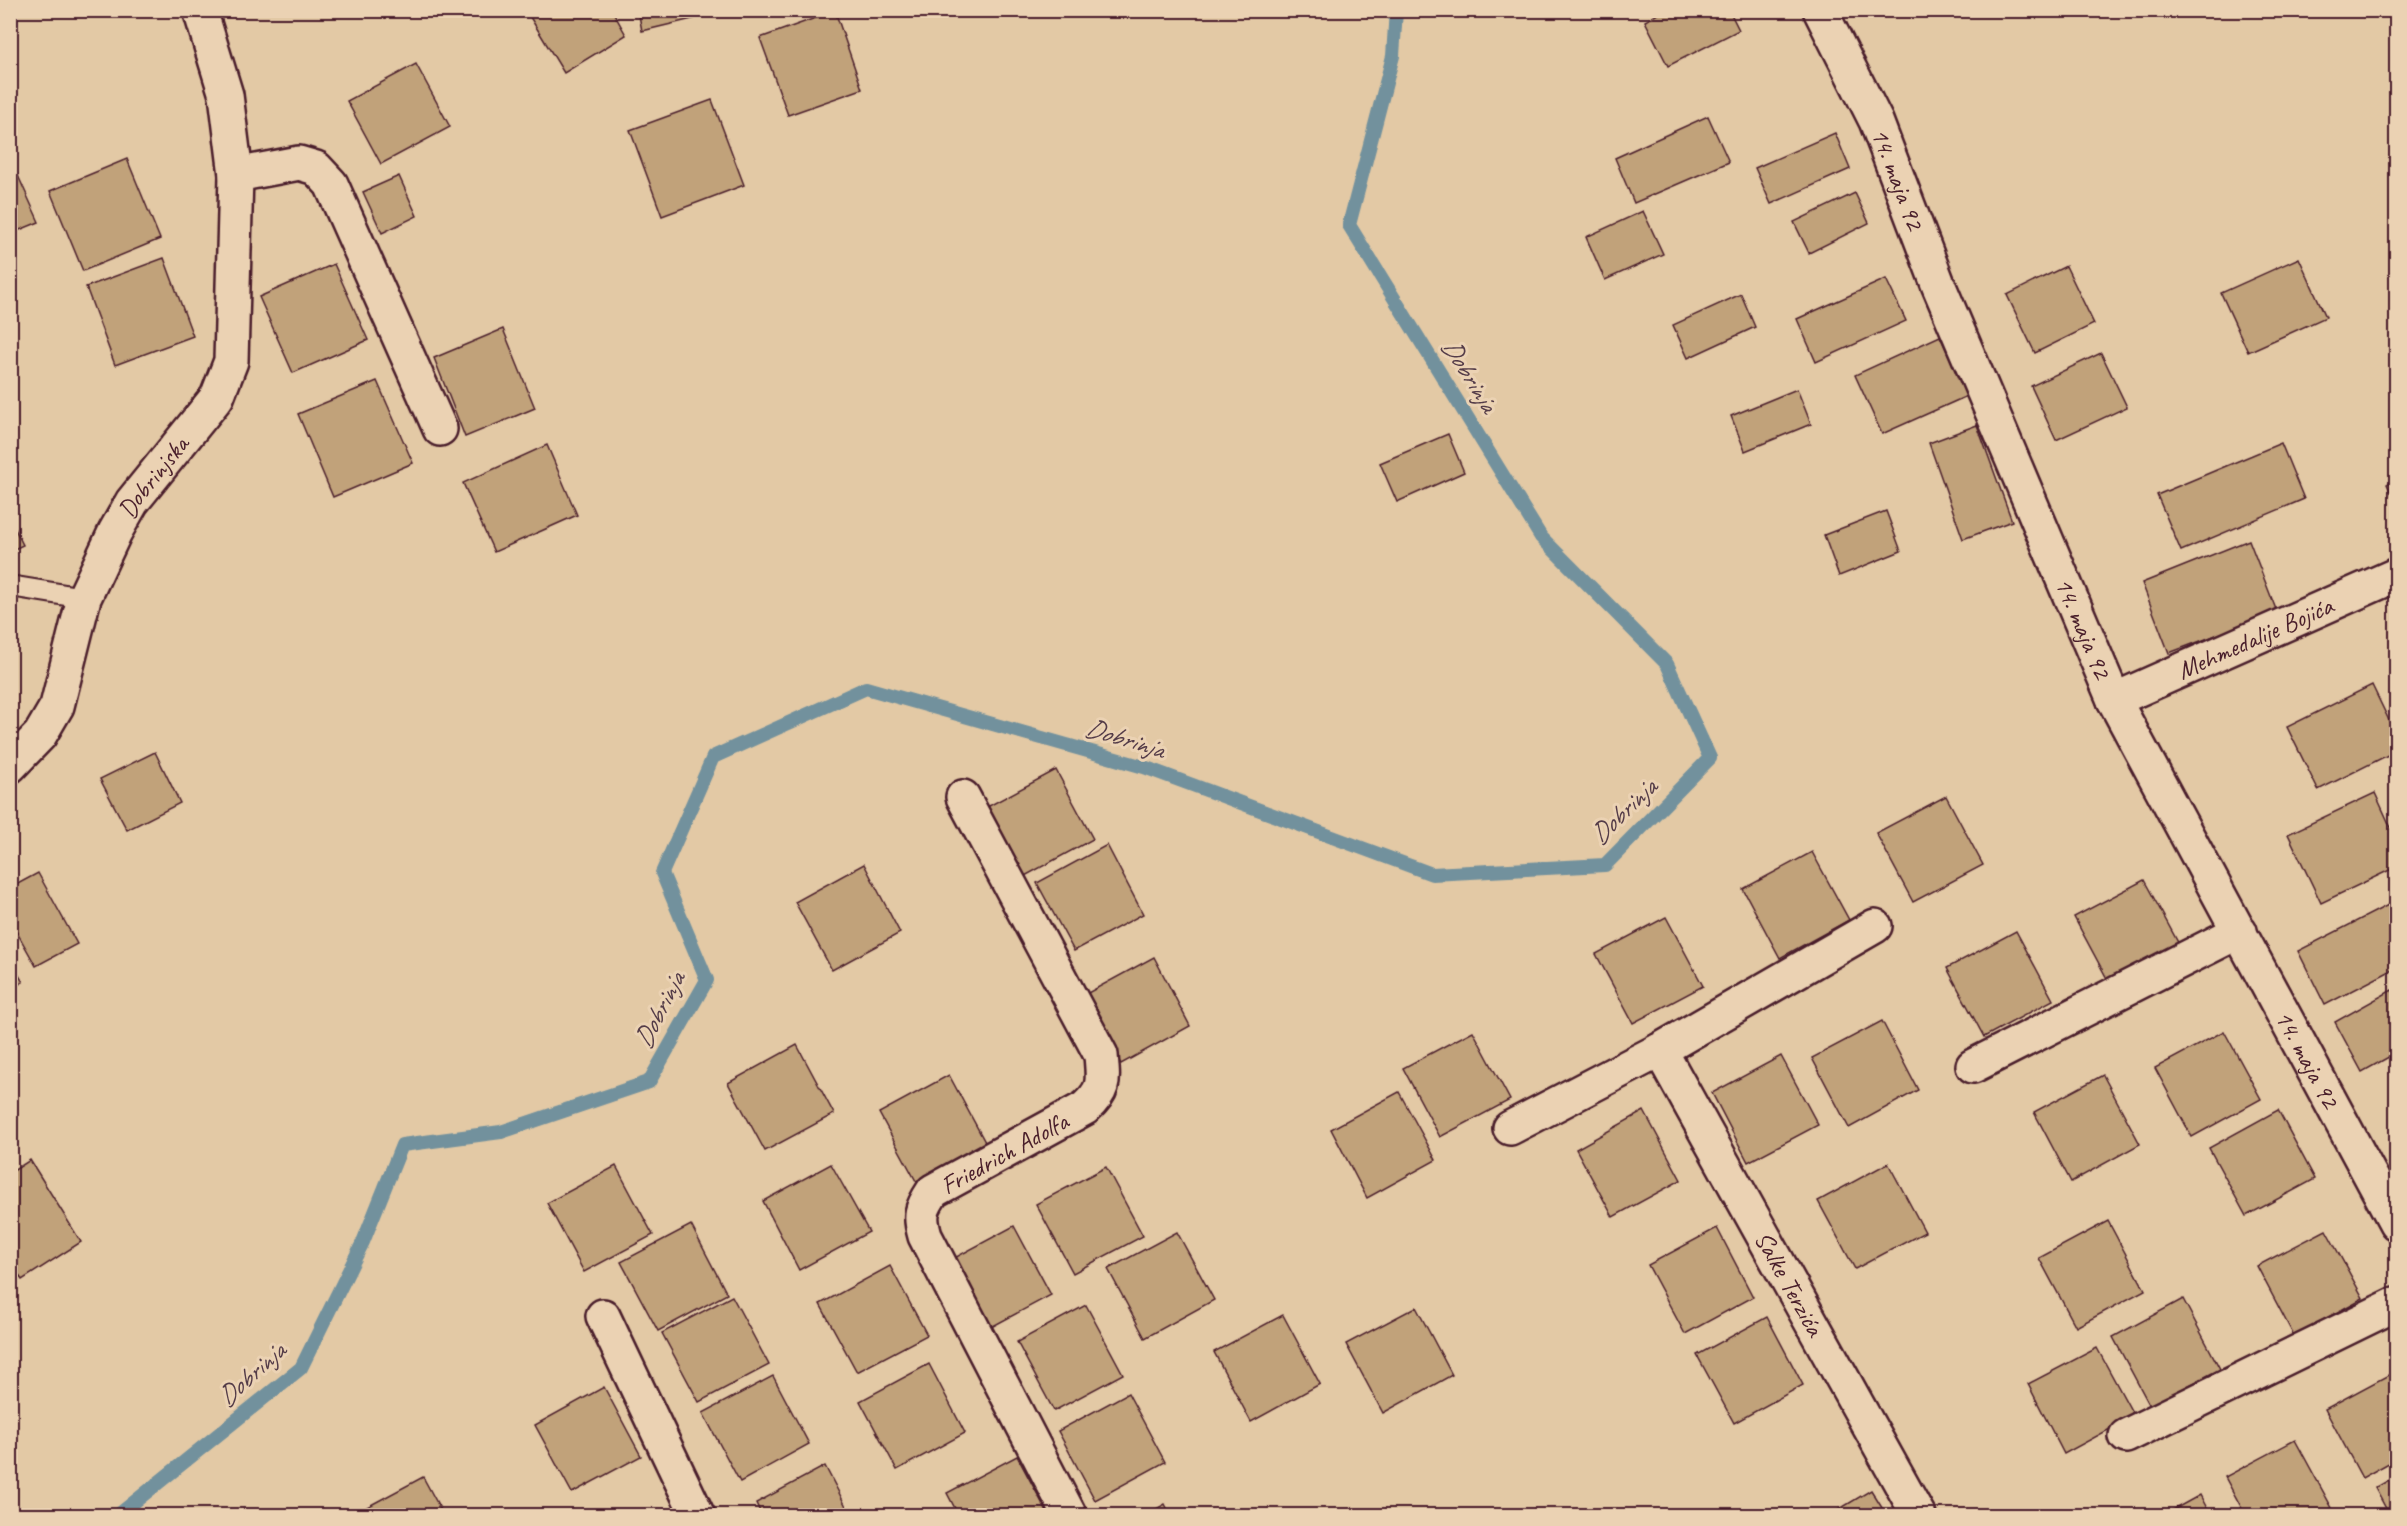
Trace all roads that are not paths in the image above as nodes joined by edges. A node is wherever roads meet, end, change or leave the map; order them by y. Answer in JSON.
{"nodes":[{"id":1,"x":200,"y":10,"type":"edge"},
{"id":2,"x":1820,"y":10,"type":"edge"},
{"id":3,"x":236,"y":175,"type":"junction"},
{"id":4,"x":440,"y":429,"type":"dead end"},
{"id":5,"x":2397,"y":575,"type":"edge"},
{"id":6,"x":10,"y":585,"type":"edge"},
{"id":7,"x":84,"y":598,"type":"junction"},
{"id":8,"x":2114,"y":700,"type":"junction"},
{"id":9,"x":10,"y":766,"type":"edge"},
{"id":10,"x":963,"y":797,"type":"dead end"},
{"id":11,"x":1875,"y":926,"type":"dead end"},
{"id":12,"x":2240,"y":931,"type":"junction"},
{"id":13,"x":1660,"y":1050,"type":"junction"},
{"id":14,"x":1973,"y":1066,"type":"dead end"},
{"id":15,"x":1510,"y":1128,"type":"dead end"},
{"id":16,"x":2397,"y":1223,"type":"edge"},
{"id":17,"x":2397,"y":1304,"type":"edge"},
{"id":18,"x":603,"y":1316,"type":"dead end"},
{"id":19,"x":2126,"y":1436,"type":"dead end"},
{"id":20,"x":698,"y":1515,"type":"edge"},
{"id":21,"x":1070,"y":1515,"type":"edge"},
{"id":22,"x":1919,"y":1515,"type":"edge"}],
"edges":[{"from":1,"to":3,"type":"street","name":"Dobrinjska"},
{"from":2,"to":8,"type":"street","name":"14. maja 92"},
{"from":3,"to":4,"type":"street"},
{"from":3,"to":7,"type":"street","name":"Dobrinjska"},
{"from":5,"to":8,"type":"street","name":"Mehmedalije Bojića"},
{"from":6,"to":7,"type":"lane"},
{"from":7,"to":9,"type":"street","name":"Dobrinjska"},
{"from":8,"to":12,"type":"street","name":"14. maja 92"},
{"from":10,"to":21,"type":"street","name":"Friedrich Adolfa"},
{"from":11,"to":13,"type":"street"},
{"from":12,"to":14,"type":"street"},
{"from":12,"to":16,"type":"street","name":"14. maja 92"},
{"from":13,"to":15,"type":"street"},
{"from":13,"to":22,"type":"street","name":"Salke Terzića"},
{"from":17,"to":19,"type":"street"},
{"from":18,"to":20,"type":"street"}]}
